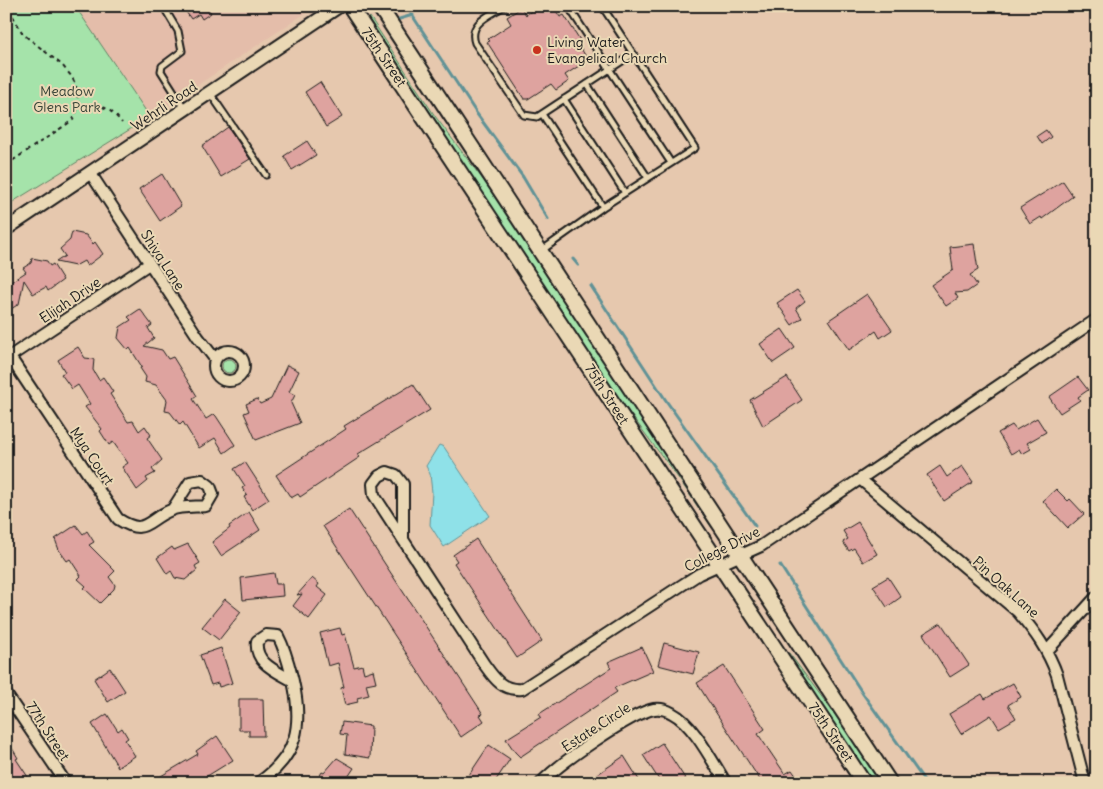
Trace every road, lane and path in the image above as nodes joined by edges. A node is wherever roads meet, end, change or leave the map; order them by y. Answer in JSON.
{"nodes":[{"id":1,"x":7,"y":6,"type":"edge"},
{"id":2,"x":163,"y":6,"type":"edge"},
{"id":3,"x":338,"y":6,"type":"edge"},
{"id":4,"x":350,"y":6,"type":"edge"},
{"id":5,"x":379,"y":6,"type":"edge"},
{"id":6,"x":504,"y":6,"type":"edge"},
{"id":7,"x":568,"y":6,"type":"edge"},
{"id":8,"x":602,"y":6,"type":"edge"},
{"id":9,"x":633,"y":54,"type":"junction"},
{"id":10,"x":610,"y":69,"type":"junction"},
{"id":11,"x":587,"y":84,"type":"junction"},
{"id":12,"x":210,"y":93,"type":"junction"},
{"id":13,"x":564,"y":99,"type":"junction"},
{"id":14,"x":79,"y":105,"type":"junction"},
{"id":15,"x":185,"y":110,"type":"junction"},
{"id":16,"x":542,"y":114,"type":"junction"},
{"id":17,"x":122,"y":123,"type":"dead end"},
{"id":18,"x":671,"y":163,"type":"junction"},
{"id":19,"x":6,"y":165,"type":"edge"},
{"id":20,"x":90,"y":174,"type":"junction"},
{"id":21,"x":266,"y":175,"type":"dead end"},
{"id":22,"x":648,"y":178,"type":"junction"},
{"id":23,"x":625,"y":193,"type":"junction"},
{"id":24,"x":603,"y":207,"type":"junction"},
{"id":25,"x":6,"y":229,"type":"edge"},
{"id":26,"x":540,"y":252,"type":"junction"},
{"id":27,"x":150,"y":264,"type":"junction"},
{"id":28,"x":1097,"y":319,"type":"edge"},
{"id":29,"x":8,"y":358,"type":"edge"},
{"id":30,"x":215,"y":359,"type":"dead end"},
{"id":31,"x":860,"y":479,"type":"junction"},
{"id":32,"x":172,"y":510,"type":"dead end"},
{"id":33,"x":403,"y":539,"type":"junction"},
{"id":34,"x":740,"y":555,"type":"junction"},
{"id":35,"x":720,"y":564,"type":"junction"},
{"id":36,"x":1097,"y":596,"type":"edge"},
{"id":37,"x":1047,"y":651,"type":"junction"},
{"id":38,"x":293,"y":681,"type":"junction"},
{"id":39,"x":6,"y":694,"type":"edge"},
{"id":40,"x":66,"y":783,"type":"edge"},
{"id":41,"x":258,"y":783,"type":"edge"},
{"id":42,"x":541,"y":783,"type":"edge"},
{"id":43,"x":726,"y":783,"type":"edge"},
{"id":44,"x":864,"y":783,"type":"edge"},
{"id":45,"x":890,"y":783,"type":"edge"},
{"id":46,"x":1085,"y":783,"type":"edge"}],
"edges":[{"from":1,"to":14,"type":"path"},
{"from":2,"to":15,"type":"lane"},
{"from":3,"to":12,"type":"street","name":"Wehrli Road"},
{"from":4,"to":35,"type":"main road","name":"75th Street"},
{"from":5,"to":26,"type":"main road","name":"75th Street"},
{"from":6,"to":16,"type":"lane"},
{"from":7,"to":10,"type":"lane"},
{"from":8,"to":9,"type":"lane"},
{"from":9,"to":10,"type":"lane"},
{"from":9,"to":18,"type":"lane"},
{"from":10,"to":11,"type":"lane"},
{"from":10,"to":18,"type":"lane"},
{"from":11,"to":13,"type":"lane"},
{"from":11,"to":22,"type":"lane"},
{"from":12,"to":15,"type":"street","name":"Wehrli Road"},
{"from":12,"to":21,"type":"lane"},
{"from":13,"to":16,"type":"lane"},
{"from":13,"to":23,"type":"lane"},
{"from":14,"to":17,"type":"path"},
{"from":14,"to":19,"type":"path"},
{"from":15,"to":20,"type":"street","name":"Wehrli Road"},
{"from":16,"to":24,"type":"lane"},
{"from":18,"to":22,"type":"lane"},
{"from":20,"to":25,"type":"street","name":"Wehrli Road"},
{"from":20,"to":27,"type":"street","name":"Shiva Lane"},
{"from":22,"to":23,"type":"lane"},
{"from":23,"to":24,"type":"lane"},
{"from":24,"to":26,"type":"lane"},
{"from":26,"to":34,"type":"main road","name":"75th Street"},
{"from":27,"to":29,"type":"street","name":"Elijah Drive"},
{"from":27,"to":30,"type":"street","name":"Shiva Lane"},
{"from":28,"to":31,"type":"street","name":"College Drive"},
{"from":29,"to":32,"type":"street","name":"Mya Court"},
{"from":31,"to":34,"type":"street","name":"College Drive"},
{"from":31,"to":37,"type":"street","name":"Pin Oak Lane"},
{"from":33,"to":33,"type":"street","name":"College Drive"},
{"from":33,"to":35,"type":"street","name":"College Drive"},
{"from":34,"to":35,"type":"street","name":"College Drive"},
{"from":34,"to":45,"type":"main road","name":"75th Street"},
{"from":35,"to":44,"type":"main road","name":"75th Street"},
{"from":36,"to":37,"type":"street"},
{"from":37,"to":46,"type":"street","name":"Pin Oak Lane"},
{"from":38,"to":38,"type":"street"},
{"from":38,"to":41,"type":"street"},
{"from":39,"to":40,"type":"street","name":"77th Street"},
{"from":42,"to":43,"type":"street","name":"Estate Circle"}]}
